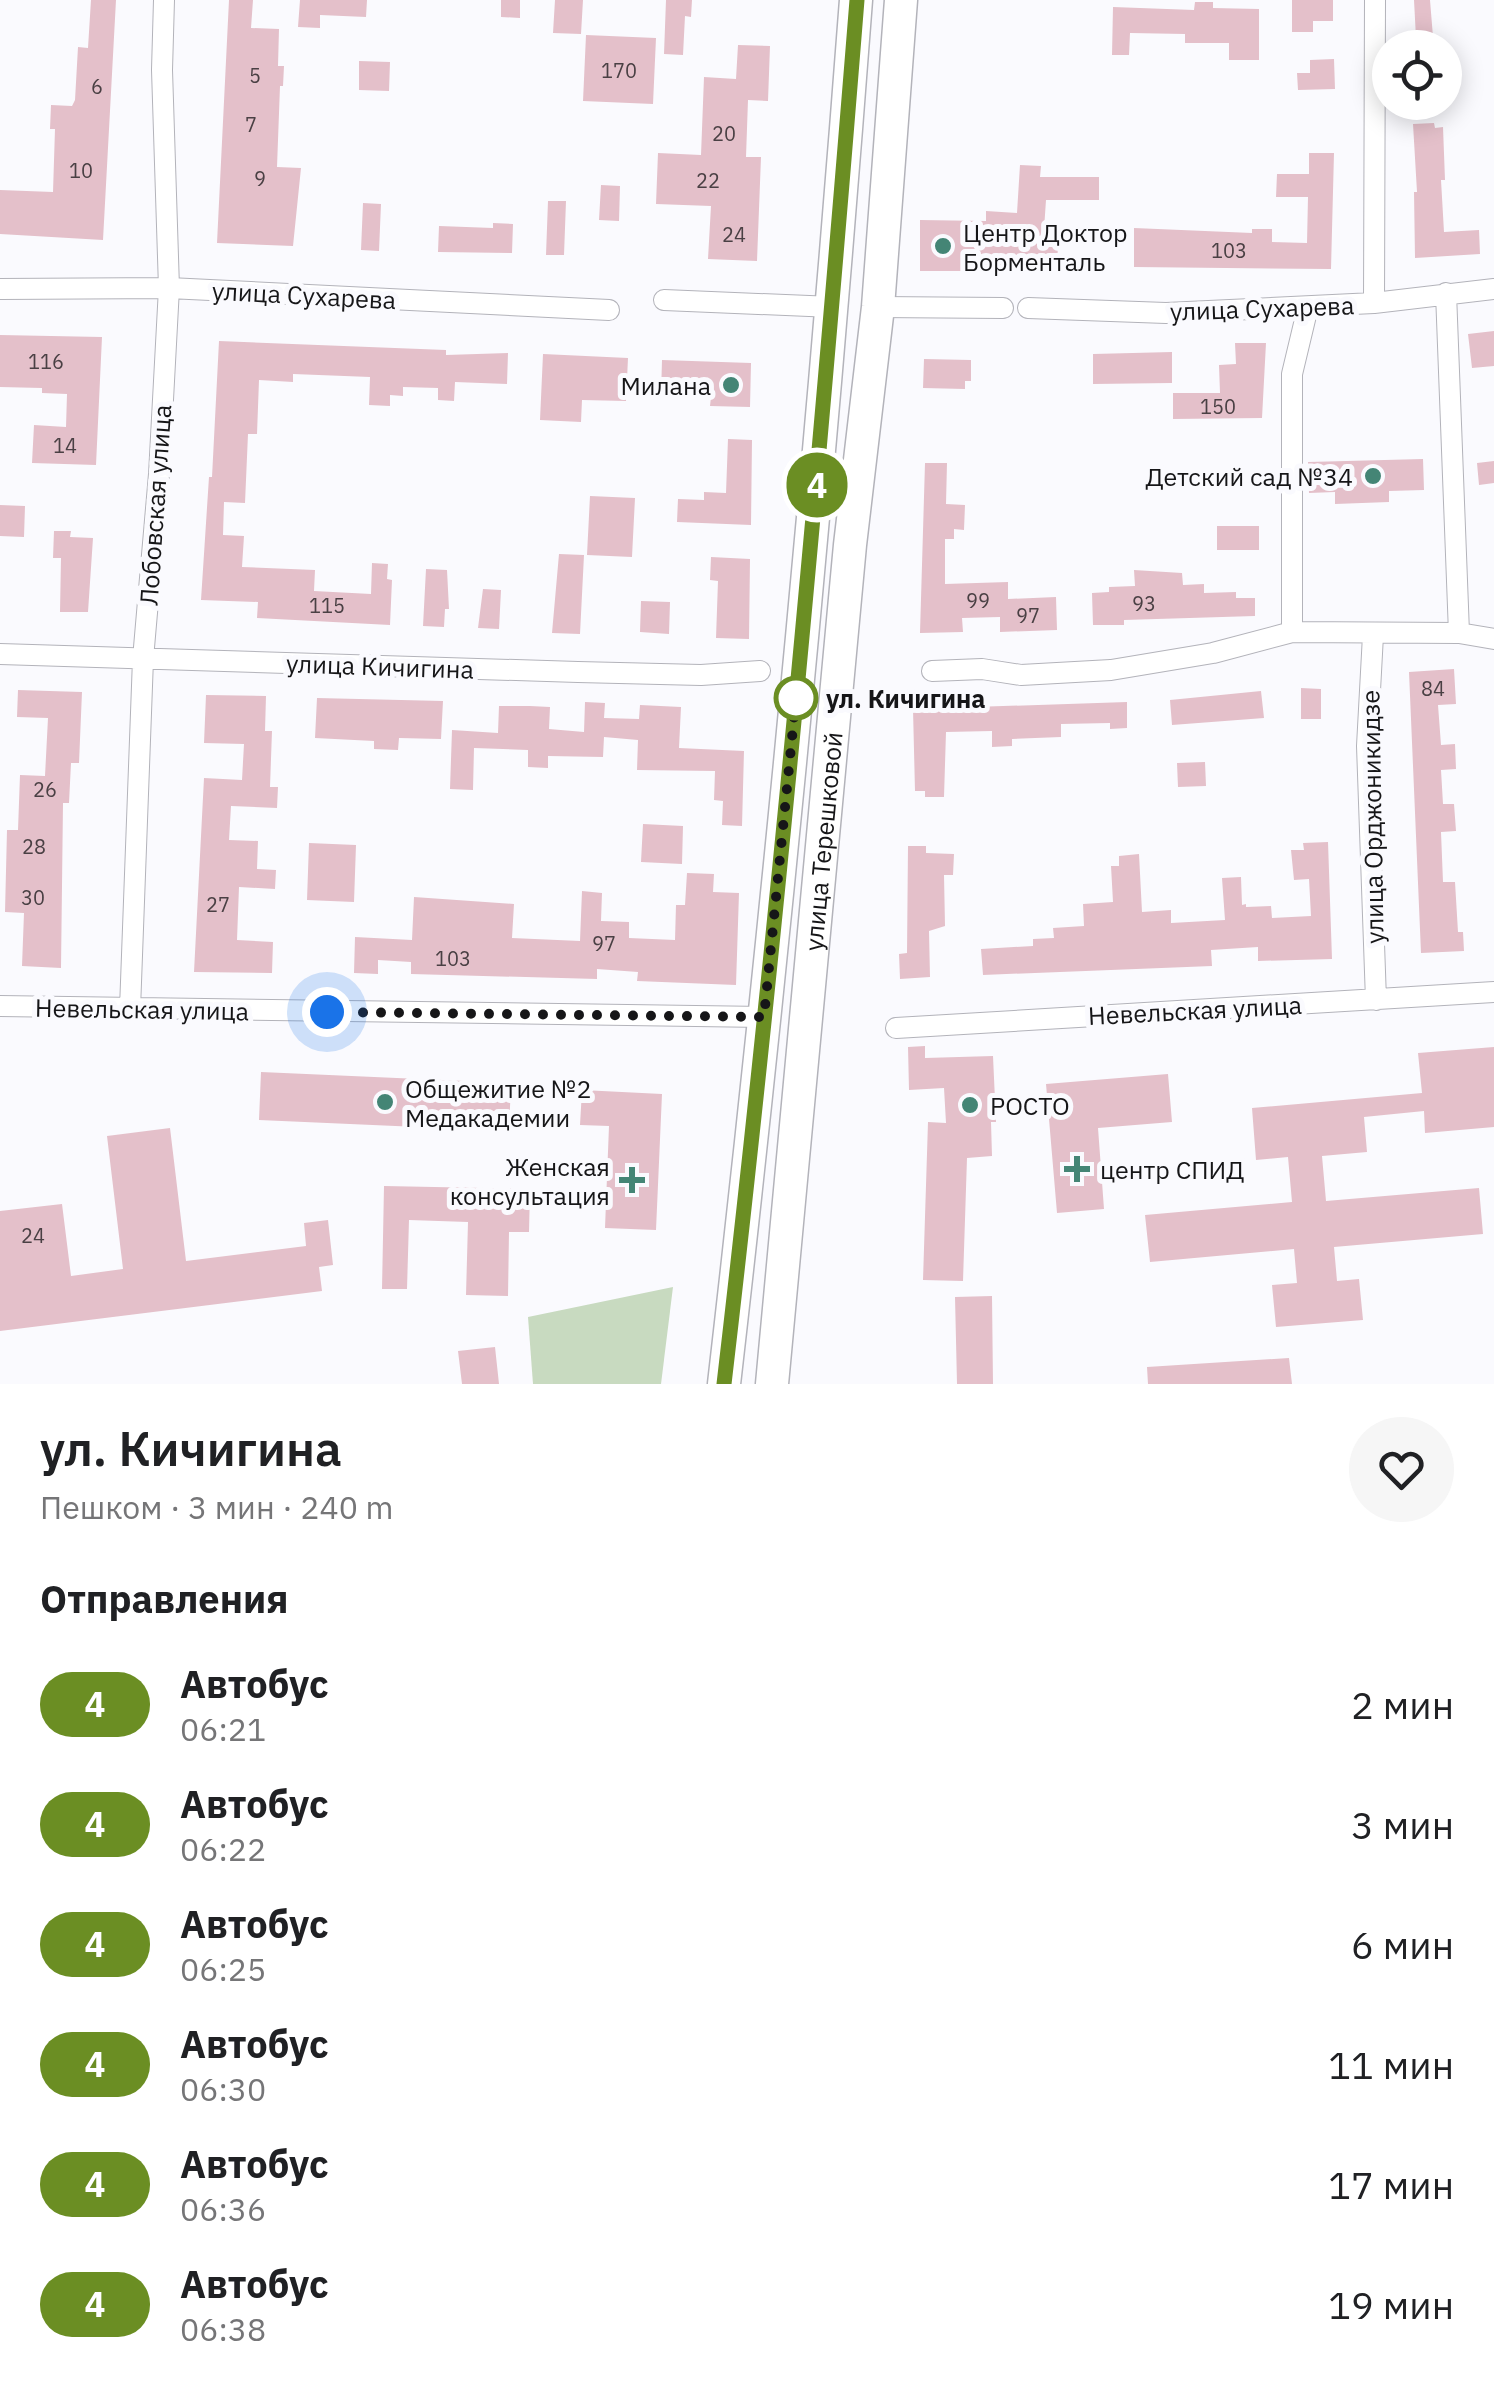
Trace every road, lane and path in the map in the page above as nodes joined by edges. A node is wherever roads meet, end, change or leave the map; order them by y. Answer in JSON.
{"nodes":[{"id":1,"x":164,"y":0,"type":"edge"},
{"id":2,"x":856,"y":0,"type":"edge"},
{"id":3,"x":901,"y":0,"type":"edge"},
{"id":4,"x":1375,"y":0,"type":"edge"},
{"id":5,"x":170,"y":288,"type":"junction"},
{"id":6,"x":1494,"y":289,"type":"edge"},
{"id":7,"x":0,"y":290,"type":"edge"},
{"id":8,"x":1446,"y":292,"type":"junction"},
{"id":9,"x":664,"y":300,"type":"dead end"},
{"id":10,"x":1374,"y":303,"type":"junction"},
{"id":11,"x":832,"y":307,"type":"junction"},
{"id":12,"x":1308,"y":307,"type":"junction"},
{"id":13,"x":878,"y":308,"type":"junction"},
{"id":14,"x":1002,"y":308,"type":"dead end"},
{"id":15,"x":1028,"y":308,"type":"dead end"},
{"id":16,"x":609,"y":310,"type":"dead end"},
{"id":17,"x":1292,"y":632,"type":"junction"},
{"id":18,"x":1459,"y":634,"type":"junction"},
{"id":19,"x":1373,"y":635,"type":"junction"},
{"id":20,"x":1494,"y":639,"type":"edge"},
{"id":21,"x":0,"y":654,"type":"edge"},
{"id":22,"x":144,"y":659,"type":"junction"},
{"id":23,"x":760,"y":671,"type":"dead end"},
{"id":24,"x":932,"y":672,"type":"dead end"},
{"id":25,"x":1494,"y":992,"type":"edge"},
{"id":26,"x":1376,"y":1000,"type":"junction"},
{"id":27,"x":0,"y":1006,"type":"edge"},
{"id":28,"x":130,"y":1010,"type":"junction"},
{"id":29,"x":764,"y":1017,"type":"junction"},
{"id":30,"x":896,"y":1028,"type":"dead end"},
{"id":31,"x":724,"y":1384,"type":"edge"},
{"id":32,"x":772,"y":1384,"type":"edge"}],
"edges":[{"from":1,"to":5,"type":"street","name":"Лобовская улица"},
{"from":2,"to":11,"type":"main road","name":"улица Терешковой"},
{"from":3,"to":13,"type":"main road","name":"улица Терешковой"},
{"from":4,"to":10,"type":"street"},
{"from":5,"to":7,"type":"street","name":"улица Сухарева"},
{"from":5,"to":16,"type":"street","name":"улица Сухарева"},
{"from":5,"to":22,"type":"street","name":"Лобовская улица"},
{"from":6,"to":8,"type":"street","name":"улица Сухарева"},
{"from":8,"to":10,"type":"street","name":"улица Сухарева"},
{"from":8,"to":18,"type":"street"},
{"from":9,"to":11,"type":"street"},
{"from":10,"to":12,"type":"street","name":"улица Сухарева"},
{"from":11,"to":29,"type":"main road","name":"улица Терешковой"},
{"from":12,"to":15,"type":"street","name":"улица Сухарева"},
{"from":12,"to":17,"type":"street"},
{"from":13,"to":14,"type":"street"},
{"from":13,"to":32,"type":"main road","name":"улица Терешковой"},
{"from":17,"to":19,"type":"street"},
{"from":17,"to":24,"type":"street"},
{"from":18,"to":19,"type":"street"},
{"from":18,"to":20,"type":"street"},
{"from":19,"to":26,"type":"street","name":"улица Орджоникидзе"},
{"from":21,"to":22,"type":"street","name":"улица Кичигина"},
{"from":22,"to":23,"type":"street","name":"улица Кичигина"},
{"from":22,"to":28,"type":"street","name":"Лобовская улица"},
{"from":25,"to":26,"type":"street","name":"Невельская улица"},
{"from":26,"to":30,"type":"street","name":"Невельская улица"},
{"from":27,"to":28,"type":"street","name":"Невельская улица"},
{"from":28,"to":29,"type":"street","name":"Невельская улица"},
{"from":29,"to":31,"type":"main road","name":"улица Терешковой"}]}
